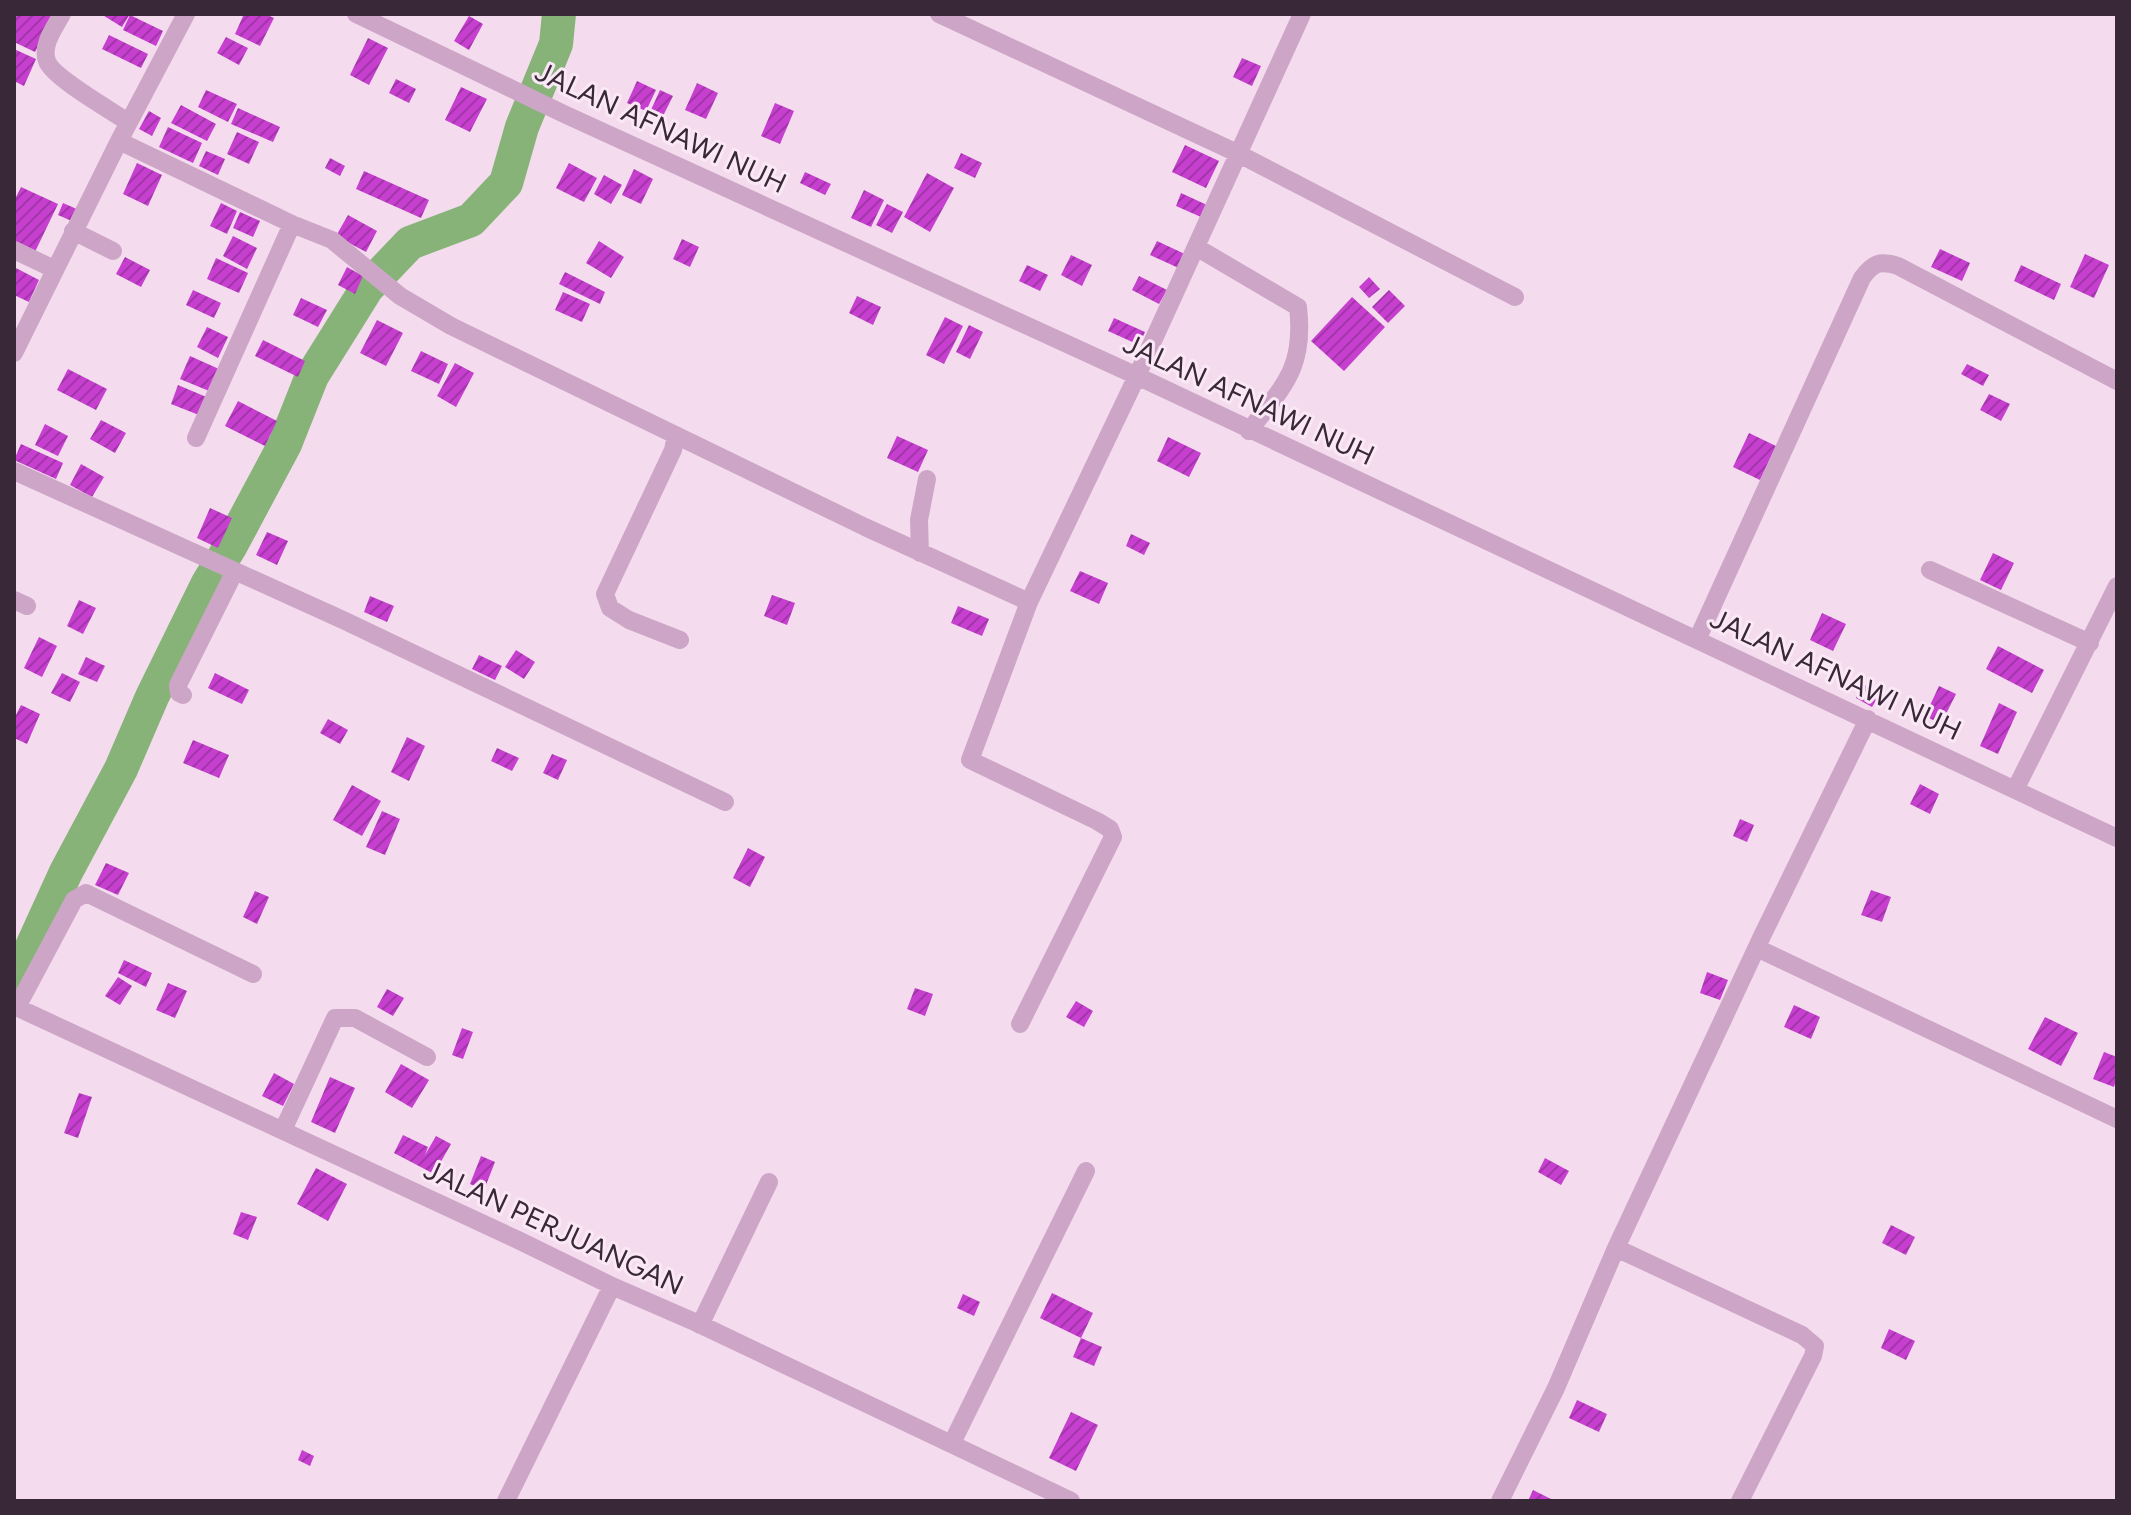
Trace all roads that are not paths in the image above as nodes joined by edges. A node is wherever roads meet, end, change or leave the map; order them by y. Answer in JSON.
{"nodes":[{"id":1,"x":62,"y":14,"type":"edge"},
{"id":2,"x":186,"y":14,"type":"edge"},
{"id":3,"x":356,"y":14,"type":"edge"},
{"id":4,"x":939,"y":14,"type":"edge"},
{"id":5,"x":1302,"y":14,"type":"edge"},
{"id":6,"x":128,"y":122,"type":"junction"},
{"id":7,"x":119,"y":141,"type":"junction"},
{"id":8,"x":1237,"y":153,"type":"junction"},
{"id":9,"x":292,"y":224,"type":"junction"},
{"id":10,"x":73,"y":231,"type":"junction"},
{"id":11,"x":1196,"y":247,"type":"junction"},
{"id":12,"x":14,"y":250,"type":"edge"},
{"id":13,"x":113,"y":251,"type":"dead end"},
{"id":14,"x":54,"y":269,"type":"junction"},
{"id":15,"x":1515,"y":297,"type":"dead end"},
{"id":16,"x":14,"y":353,"type":"edge"},
{"id":17,"x":1137,"y":376,"type":"junction"},
{"id":18,"x":2117,"y":381,"type":"edge"},
{"id":19,"x":1249,"y":431,"type":"junction"},
{"id":20,"x":676,"y":435,"type":"junction"},
{"id":21,"x":196,"y":438,"type":"dead end"},
{"id":22,"x":14,"y":471,"type":"edge"},
{"id":23,"x":927,"y":479,"type":"dead end"},
{"id":24,"x":920,"y":553,"type":"junction"},
{"id":25,"x":233,"y":570,"type":"junction"},
{"id":26,"x":1930,"y":570,"type":"dead end"},
{"id":27,"x":2117,"y":586,"type":"edge"},
{"id":28,"x":1029,"y":602,"type":"junction"},
{"id":29,"x":680,"y":640,"type":"dead end"},
{"id":30,"x":1697,"y":640,"type":"junction"},
{"id":31,"x":2090,"y":643,"type":"junction"},
{"id":32,"x":183,"y":695,"type":"dead end"},
{"id":33,"x":1868,"y":719,"type":"junction"},
{"id":34,"x":2015,"y":790,"type":"junction"},
{"id":35,"x":725,"y":802,"type":"dead end"},
{"id":36,"x":2117,"y":838,"type":"edge"},
{"id":37,"x":1757,"y":948,"type":"junction"},
{"id":38,"x":253,"y":974,"type":"dead end"},
{"id":39,"x":16,"y":1006,"type":"edge"},
{"id":40,"x":1020,"y":1024,"type":"dead end"},
{"id":41,"x":427,"y":1057,"type":"dead end"},
{"id":42,"x":2117,"y":1119,"type":"edge"},
{"id":43,"x":283,"y":1130,"type":"junction"},
{"id":44,"x":1086,"y":1171,"type":"dead end"},
{"id":45,"x":769,"y":1182,"type":"dead end"},
{"id":46,"x":1616,"y":1248,"type":"junction"},
{"id":47,"x":612,"y":1286,"type":"junction"},
{"id":48,"x":700,"y":1325,"type":"junction"},
{"id":49,"x":952,"y":1443,"type":"junction"},
{"id":50,"x":506,"y":1501,"type":"edge"},
{"id":51,"x":1071,"y":1501,"type":"edge"},
{"id":52,"x":1500,"y":1501,"type":"edge"},
{"id":53,"x":1740,"y":1501,"type":"edge"}],
"edges":[{"from":1,"to":6,"type":"street"},
{"from":2,"to":6,"type":"street"},
{"from":3,"to":17,"type":"street","name":"JALAN AFNAWI NUH"},
{"from":4,"to":8,"type":"street"},
{"from":5,"to":8,"type":"street"},
{"from":6,"to":7,"type":"street"},
{"from":7,"to":9,"type":"street"},
{"from":7,"to":10,"type":"street"},
{"from":8,"to":11,"type":"street"},
{"from":8,"to":15,"type":"street"},
{"from":9,"to":20,"type":"street"},
{"from":9,"to":21,"type":"street"},
{"from":10,"to":13,"type":"street"},
{"from":10,"to":14,"type":"street"},
{"from":11,"to":17,"type":"street"},
{"from":11,"to":19,"type":"street"},
{"from":12,"to":14,"type":"street"},
{"from":14,"to":16,"type":"street"},
{"from":17,"to":19,"type":"street","name":"JALAN AFNAWI NUH"},
{"from":17,"to":28,"type":"street"},
{"from":18,"to":30,"type":"street"},
{"from":19,"to":30,"type":"street","name":"JALAN AFNAWI NUH"},
{"from":20,"to":24,"type":"street"},
{"from":20,"to":29,"type":"street"},
{"from":22,"to":25,"type":"street"},
{"from":23,"to":24,"type":"street"},
{"from":24,"to":28,"type":"street"},
{"from":25,"to":32,"type":"street"},
{"from":25,"to":35,"type":"street"},
{"from":26,"to":31,"type":"street"},
{"from":27,"to":31,"type":"street"},
{"from":28,"to":40,"type":"street"},
{"from":30,"to":33,"type":"street","name":"JALAN AFNAWI NUH"},
{"from":31,"to":34,"type":"street"},
{"from":33,"to":34,"type":"street","name":"JALAN AFNAWI NUH"},
{"from":33,"to":37,"type":"street"},
{"from":34,"to":36,"type":"street","name":"JALAN AFNAWI NUH"},
{"from":37,"to":42,"type":"street"},
{"from":37,"to":46,"type":"street"},
{"from":38,"to":39,"type":"street"},
{"from":39,"to":43,"type":"street","name":"JALAN PERJUANGAN"},
{"from":41,"to":43,"type":"street"},
{"from":43,"to":47,"type":"street","name":"JALAN PERJUANGAN"},
{"from":44,"to":49,"type":"street"},
{"from":45,"to":48,"type":"street"},
{"from":46,"to":52,"type":"street"},
{"from":46,"to":53,"type":"street"},
{"from":47,"to":48,"type":"street","name":"JALAN PERJUANGAN"},
{"from":47,"to":50,"type":"street"},
{"from":48,"to":49,"type":"street","name":"JALAN PERJUANGAN"},
{"from":49,"to":51,"type":"street","name":"JALAN PERJUANGAN"}]}
